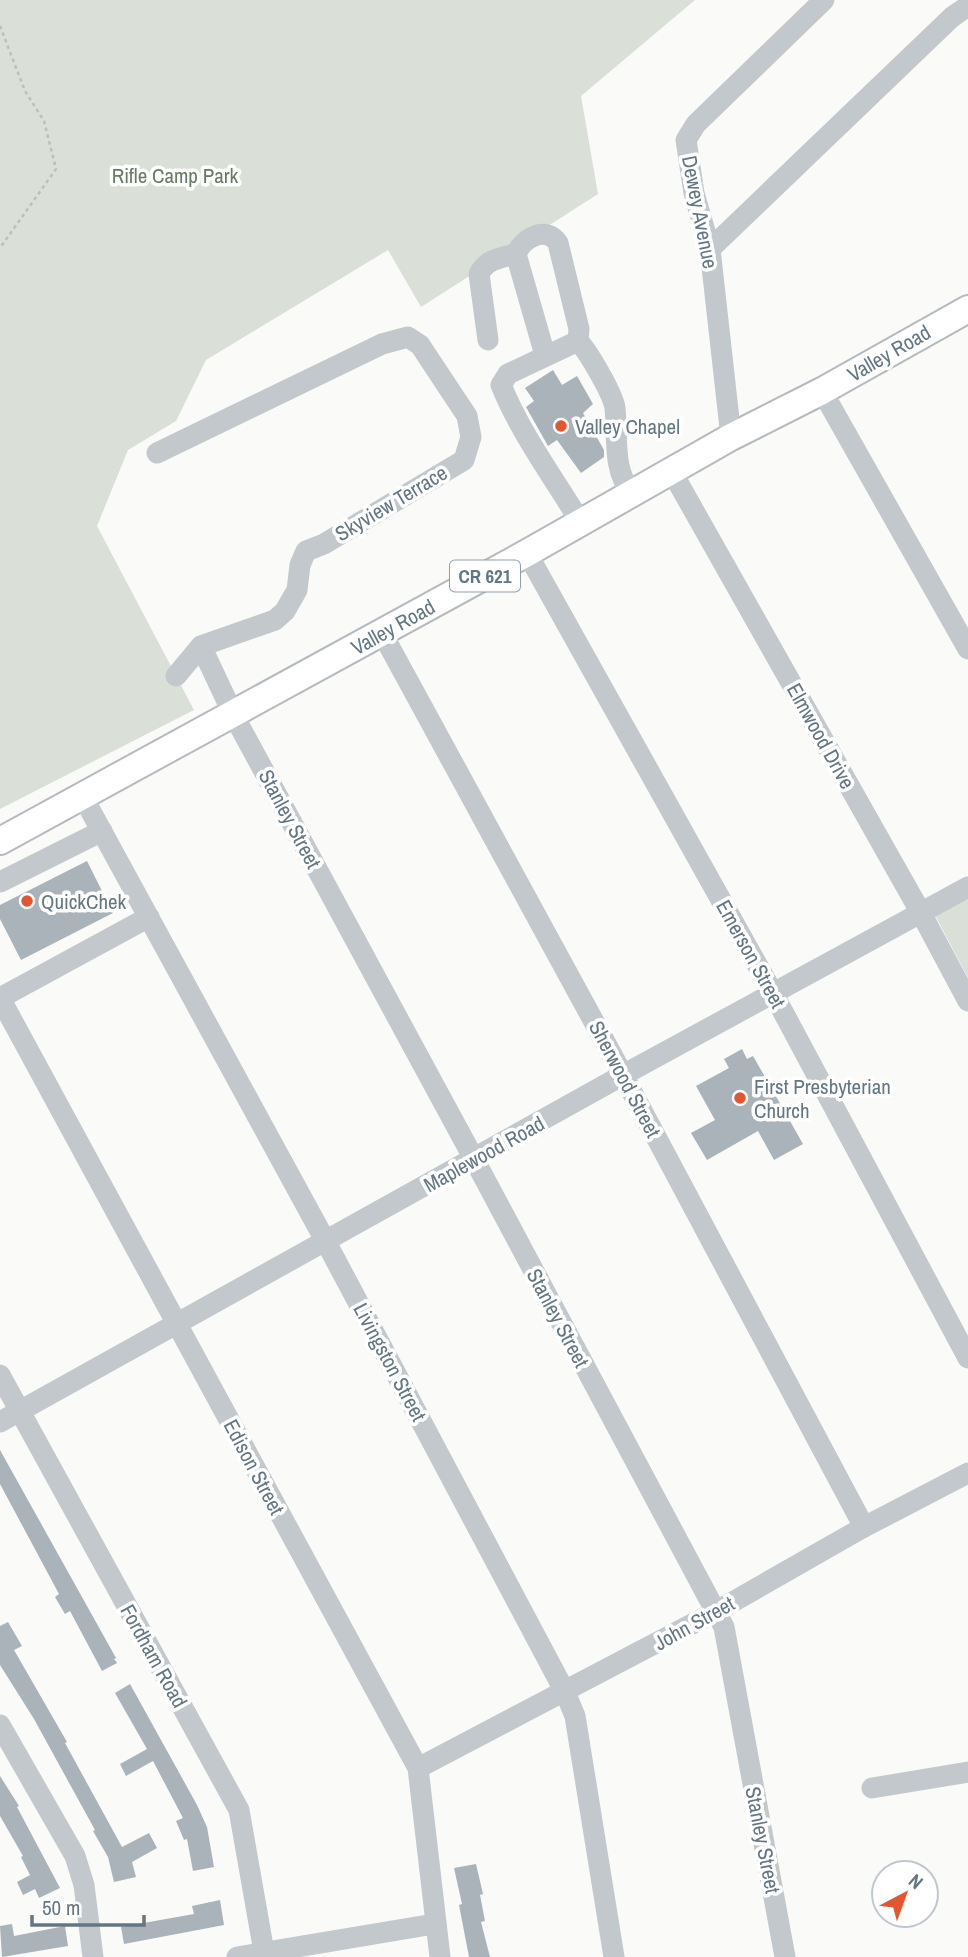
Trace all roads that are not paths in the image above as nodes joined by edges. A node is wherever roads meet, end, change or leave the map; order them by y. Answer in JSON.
{"nodes":[{"id":1,"x":824,"y":0,"type":"edge"},
{"id":2,"x":968,"y":6,"type":"edge"},
{"id":3,"x":710,"y":249,"type":"junction"},
{"id":4,"x":516,"y":254,"type":"junction"},
{"id":5,"x":968,"y":309,"type":"edge"},
{"id":6,"x":488,"y":340,"type":"dead end"},
{"id":7,"x":578,"y":341,"type":"junction"},
{"id":8,"x":545,"y":355,"type":"junction"},
{"id":9,"x":822,"y":391,"type":"junction"},
{"id":10,"x":731,"y":438,"type":"junction"},
{"id":11,"x":157,"y":453,"type":"dead end"},
{"id":12,"x":671,"y":472,"type":"junction"},
{"id":13,"x":632,"y":494,"type":"junction"},
{"id":14,"x":581,"y":523,"type":"junction"},
{"id":15,"x":527,"y":553,"type":"junction"},
{"id":16,"x":382,"y":633,"type":"junction"},
{"id":17,"x":201,"y":646,"type":"junction"},
{"id":18,"x":968,"y":649,"type":"edge"},
{"id":19,"x":176,"y":676,"type":"dead end"},
{"id":20,"x":233,"y":714,"type":"junction"},
{"id":21,"x":83,"y":797,"type":"junction"},
{"id":22,"x":102,"y":831,"type":"junction"},
{"id":23,"x":0,"y":841,"type":"edge"},
{"id":24,"x":0,"y":882,"type":"edge"},
{"id":25,"x":968,"y":887,"type":"edge"},
{"id":26,"x":921,"y":914,"type":"junction"},
{"id":27,"x":149,"y":917,"type":"junction"},
{"id":28,"x":773,"y":993,"type":"junction"},
{"id":29,"x":0,"y":998,"type":"edge"},
{"id":30,"x":968,"y":1001,"type":"edge"},
{"id":31,"x":623,"y":1075,"type":"junction"},
{"id":32,"x":474,"y":1159,"type":"junction"},
{"id":33,"x":326,"y":1242,"type":"junction"},
{"id":34,"x":177,"y":1324,"type":"junction"},
{"id":35,"x":968,"y":1358,"type":"edge"},
{"id":36,"x":0,"y":1375,"type":"edge"},
{"id":37,"x":9,"y":1417,"type":"edge"},
{"id":38,"x":967,"y":1476,"type":"edge"},
{"id":39,"x":864,"y":1527,"type":"junction"},
{"id":40,"x":715,"y":1612,"type":"junction"},
{"id":41,"x":565,"y":1692,"type":"junction"},
{"id":42,"x":0,"y":1725,"type":"edge"},
{"id":43,"x":418,"y":1768,"type":"junction"},
{"id":44,"x":968,"y":1772,"type":"edge"},
{"id":45,"x":872,"y":1788,"type":"dead end"},
{"id":46,"x":434,"y":1924,"type":"junction"},
{"id":47,"x":264,"y":1952,"type":"junction"},
{"id":48,"x":93,"y":1957,"type":"edge"},
{"id":49,"x":237,"y":1957,"type":"edge"},
{"id":50,"x":440,"y":1957,"type":"edge"},
{"id":51,"x":614,"y":1957,"type":"edge"},
{"id":52,"x":785,"y":1957,"type":"edge"}],
"edges":[{"from":1,"to":3,"type":"street","name":"Dewey Avenue"},
{"from":2,"to":3,"type":"street"},
{"from":3,"to":10,"type":"street","name":"Dewey Avenue"},
{"from":4,"to":6,"type":"street"},
{"from":4,"to":7,"type":"street"},
{"from":4,"to":8,"type":"street"},
{"from":5,"to":9,"type":"main road","name":"Valley Road","number":"CR 621"},
{"from":7,"to":8,"type":"street"},
{"from":7,"to":13,"type":"street"},
{"from":8,"to":14,"type":"street"},
{"from":9,"to":10,"type":"main road","name":"Valley Road","number":"CR 621"},
{"from":9,"to":18,"type":"street"},
{"from":10,"to":12,"type":"main road","name":"Valley Road","number":"CR 621"},
{"from":11,"to":17,"type":"street","name":"Skyview Terrace"},
{"from":12,"to":13,"type":"main road","name":"Valley Road","number":"CR 621"},
{"from":12,"to":26,"type":"street","name":"Elmwood Drive"},
{"from":13,"to":14,"type":"main road","name":"Valley Road","number":"CR 621"},
{"from":14,"to":15,"type":"main road","name":"Valley Road","number":"CR 621"},
{"from":15,"to":16,"type":"main road","name":"Valley Road","number":"CR 621"},
{"from":15,"to":28,"type":"street","name":"Emerson Street"},
{"from":16,"to":20,"type":"main road","name":"Valley Road","number":"CR 621"},
{"from":16,"to":31,"type":"street","name":"Sherwood Street"},
{"from":17,"to":19,"type":"street"},
{"from":17,"to":20,"type":"street"},
{"from":20,"to":21,"type":"main road","name":"Valley Road","number":"CR 621"},
{"from":20,"to":32,"type":"street","name":"Stanley Street"},
{"from":21,"to":22,"type":"street","name":"Livingston Street"},
{"from":21,"to":23,"type":"main road","name":"Valley Road","number":"CR 621"},
{"from":22,"to":24,"type":"street"},
{"from":22,"to":27,"type":"street","name":"Livingston Street"},
{"from":25,"to":26,"type":"street","name":"Maplewood Road"},
{"from":26,"to":28,"type":"street","name":"Maplewood Road"},
{"from":26,"to":30,"type":"street","name":"Elmwood Drive"},
{"from":27,"to":29,"type":"street"},
{"from":27,"to":33,"type":"street","name":"Livingston Street"},
{"from":28,"to":31,"type":"street","name":"Maplewood Road"},
{"from":28,"to":35,"type":"street","name":"Emerson Street"},
{"from":29,"to":34,"type":"street","name":"Edison Street"},
{"from":31,"to":32,"type":"street","name":"Maplewood Road"},
{"from":31,"to":39,"type":"street","name":"Sherwood Street"},
{"from":32,"to":33,"type":"street","name":"Maplewood Road"},
{"from":32,"to":40,"type":"street","name":"Stanley Street"},
{"from":33,"to":34,"type":"street","name":"Maplewood Road"},
{"from":33,"to":41,"type":"street","name":"Livingston Street"},
{"from":34,"to":37,"type":"street","name":"Maplewood Road"},
{"from":34,"to":43,"type":"street","name":"Edison Street"},
{"from":36,"to":37,"type":"street","name":"Fordham Road"},
{"from":37,"to":47,"type":"street","name":"Fordham Road"},
{"from":38,"to":39,"type":"street","name":"John Street"},
{"from":39,"to":40,"type":"street","name":"John Street"},
{"from":40,"to":41,"type":"street","name":"John Street"},
{"from":40,"to":52,"type":"street","name":"Stanley Street"},
{"from":41,"to":43,"type":"street","name":"John Street"},
{"from":41,"to":51,"type":"street","name":"Livingston Street"},
{"from":42,"to":48,"type":"street"},
{"from":43,"to":46,"type":"street","name":"Edison Street"},
{"from":44,"to":45,"type":"street"},
{"from":46,"to":47,"type":"street"},
{"from":46,"to":50,"type":"street","name":"Edison Street"},
{"from":47,"to":49,"type":"street"}]}
